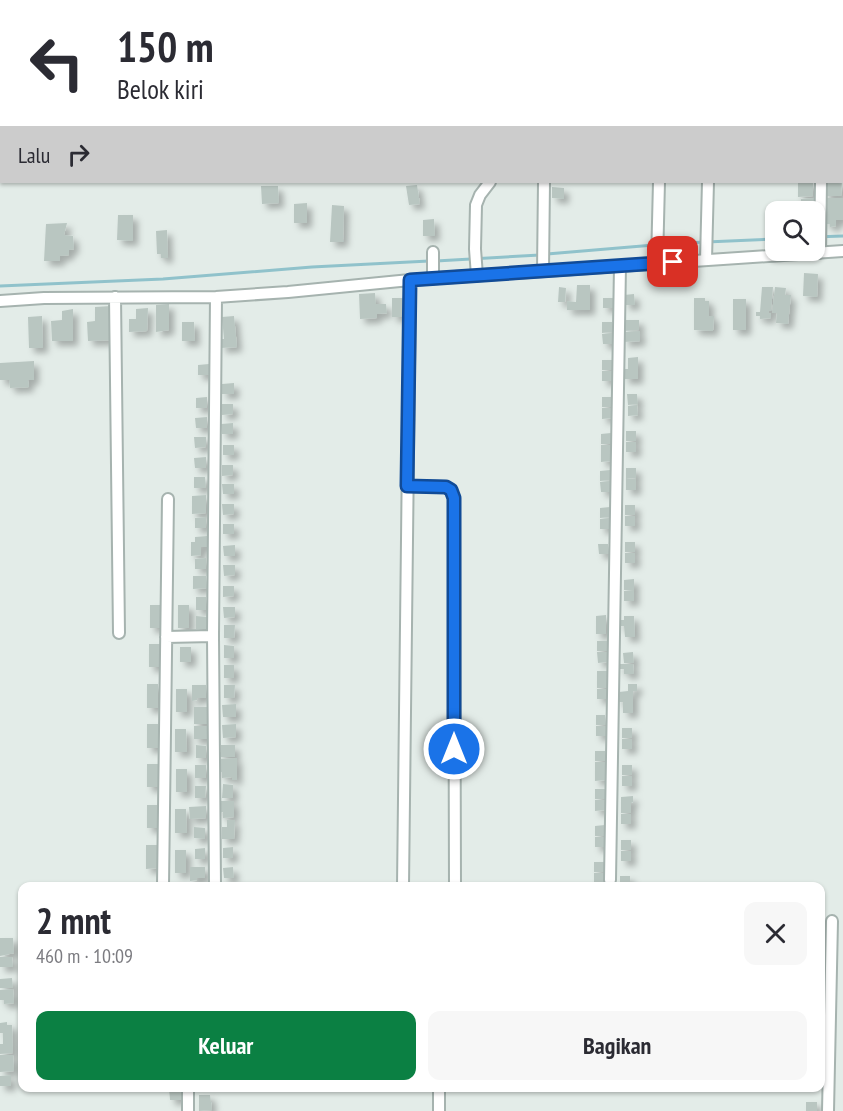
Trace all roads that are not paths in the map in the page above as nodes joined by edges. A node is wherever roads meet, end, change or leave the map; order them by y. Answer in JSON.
{"nodes":[{"id":1,"x":489,"y":183,"type":"edge"},
{"id":2,"x":544,"y":183,"type":"edge"},
{"id":3,"x":659,"y":183,"type":"edge"},
{"id":4,"x":708,"y":183,"type":"edge"},
{"id":5,"x":821,"y":183,"type":"edge"},
{"id":6,"x":821,"y":201,"type":"edge"},
{"id":7,"x":825,"y":250,"type":"edge"},
{"id":8,"x":843,"y":251,"type":"edge"},
{"id":9,"x":765,"y":252,"type":"edge"},
{"id":10,"x":433,"y":253,"type":"dead end"},
{"id":11,"x":706,"y":255,"type":"junction"},
{"id":12,"x":657,"y":258,"type":"junction"},
{"id":13,"x":620,"y":266,"type":"junction"},
{"id":14,"x":543,"y":267,"type":"junction"},
{"id":15,"x":477,"y":271,"type":"junction"},
{"id":16,"x":433,"y":274,"type":"junction"},
{"id":17,"x":410,"y":280,"type":"junction"},
{"id":18,"x":115,"y":297,"type":"junction"},
{"id":19,"x":216,"y":297,"type":"junction"},
{"id":20,"x":0,"y":301,"type":"edge"},
{"id":21,"x":407,"y":486,"type":"junction"},
{"id":22,"x":168,"y":499,"type":"dead end"},
{"id":23,"x":119,"y":633,"type":"dead end"},
{"id":24,"x":213,"y":636,"type":"junction"},
{"id":25,"x":166,"y":637,"type":"junction"},
{"id":26,"x":610,"y":880,"type":"dead end"},
{"id":27,"x":163,"y":882,"type":"edge"},
{"id":28,"x":214,"y":882,"type":"edge"},
{"id":29,"x":403,"y":882,"type":"edge"},
{"id":30,"x":455,"y":882,"type":"edge"},
{"id":31,"x":832,"y":921,"type":"dead end"},
{"id":32,"x":188,"y":1092,"type":"edge"},
{"id":33,"x":439,"y":1092,"type":"edge"},
{"id":34,"x":188,"y":1111,"type":"edge"},
{"id":35,"x":439,"y":1111,"type":"edge"},
{"id":36,"x":828,"y":1111,"type":"edge"}],
"edges":[{"from":1,"to":15,"type":"street"},
{"from":2,"to":14,"type":"street"},
{"from":3,"to":12,"type":"street"},
{"from":4,"to":11,"type":"street"},
{"from":5,"to":6,"type":"street"},
{"from":7,"to":8,"type":"street"},
{"from":9,"to":11,"type":"street"},
{"from":10,"to":16,"type":"street"},
{"from":11,"to":12,"type":"street"},
{"from":12,"to":13,"type":"street"},
{"from":13,"to":14,"type":"street"},
{"from":13,"to":26,"type":"street"},
{"from":14,"to":15,"type":"street"},
{"from":15,"to":16,"type":"street"},
{"from":16,"to":17,"type":"street"},
{"from":17,"to":19,"type":"street"},
{"from":17,"to":21,"type":"street"},
{"from":18,"to":19,"type":"street"},
{"from":18,"to":20,"type":"street"},
{"from":18,"to":23,"type":"street"},
{"from":19,"to":24,"type":"street"},
{"from":21,"to":29,"type":"street"},
{"from":21,"to":30,"type":"street"},
{"from":22,"to":25,"type":"street"},
{"from":24,"to":25,"type":"street"},
{"from":24,"to":28,"type":"street"},
{"from":25,"to":27,"type":"street"},
{"from":31,"to":36,"type":"street"},
{"from":32,"to":34,"type":"street"},
{"from":33,"to":35,"type":"street"}]}
